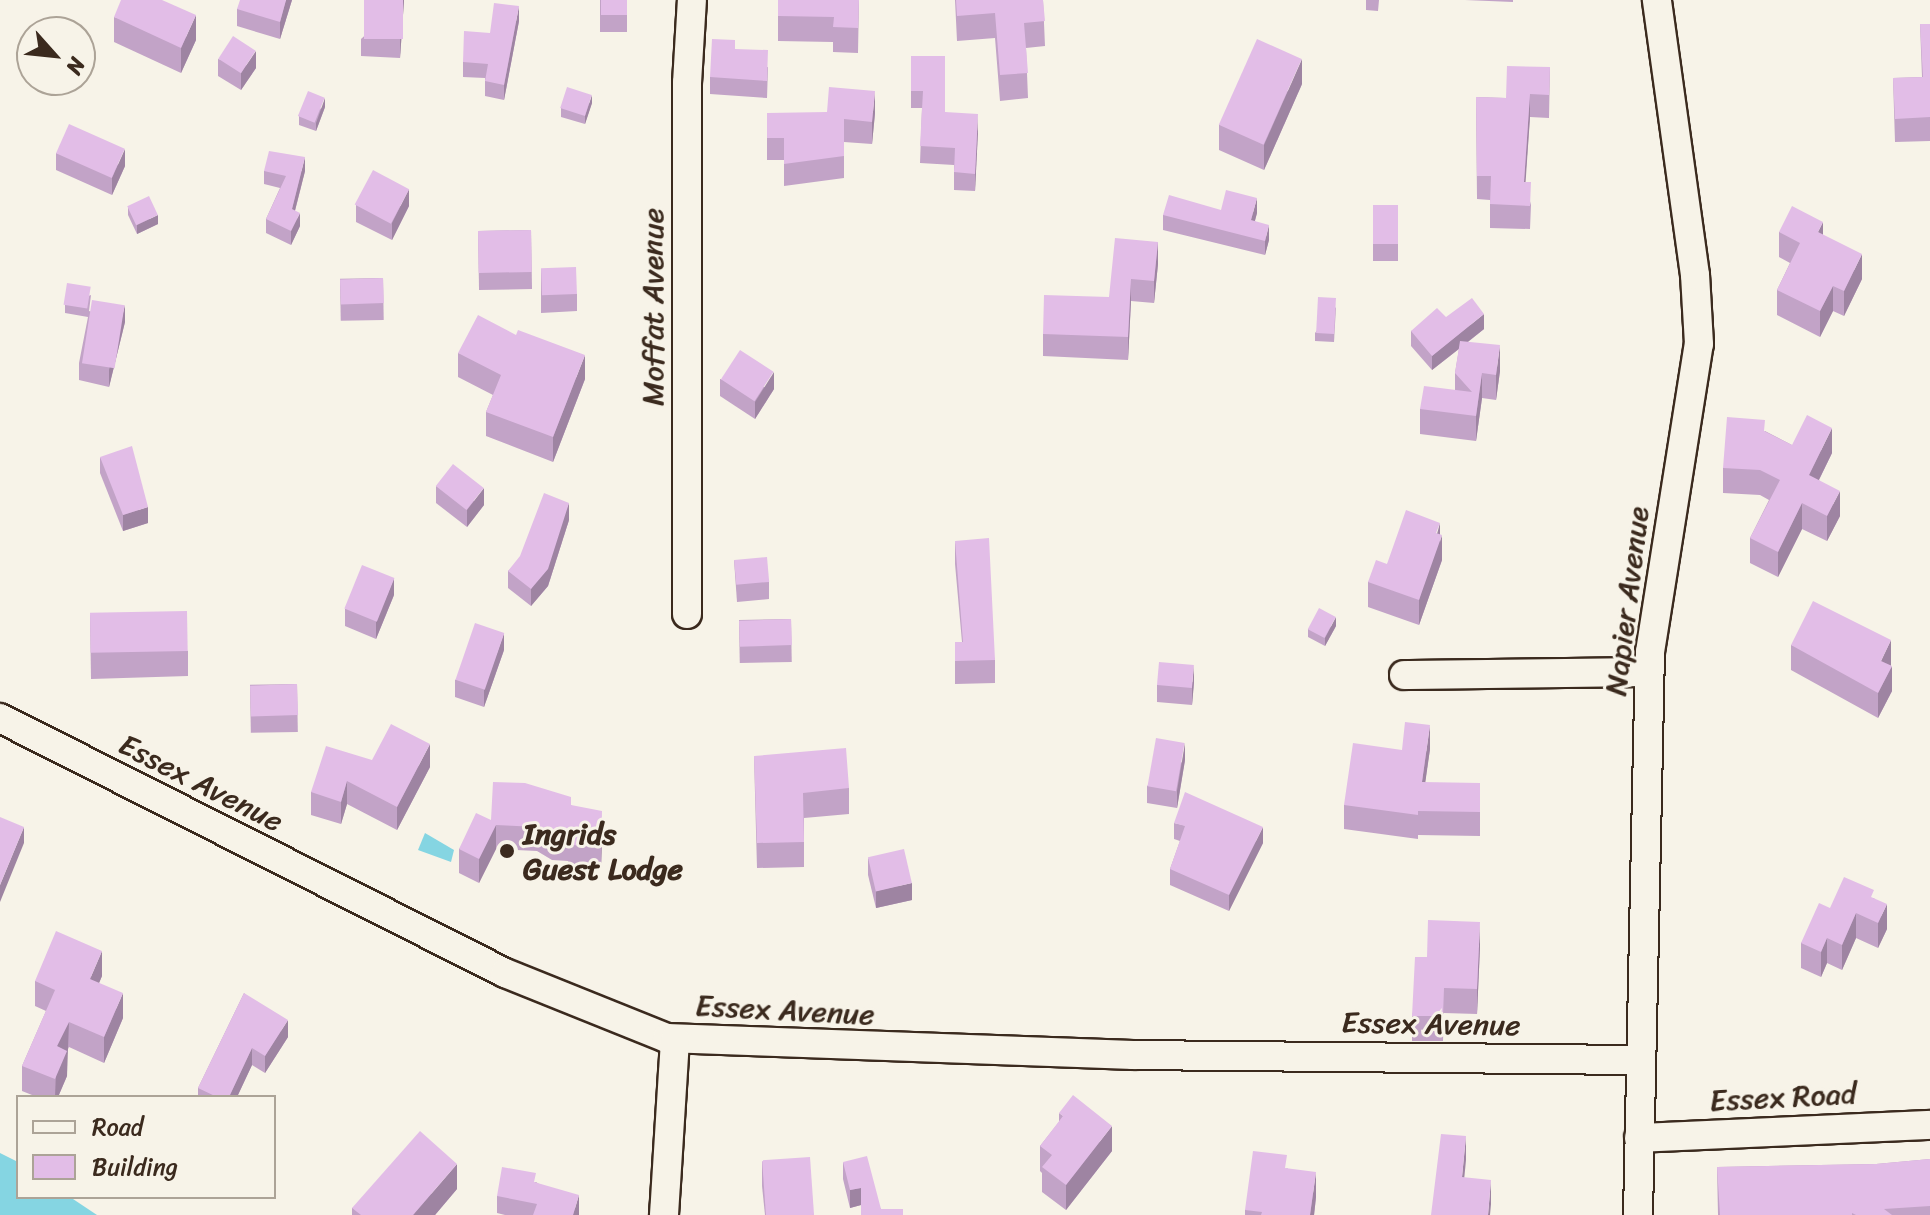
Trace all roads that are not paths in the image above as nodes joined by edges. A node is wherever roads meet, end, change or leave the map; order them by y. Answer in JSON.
{"nodes":[{"id":1,"x":692,"y":0,"type":"edge"},
{"id":2,"x":1657,"y":0,"type":"edge"},
{"id":3,"x":687,"y":614,"type":"dead end"},
{"id":4,"x":1649,"y":672,"type":"junction"},
{"id":5,"x":1404,"y":675,"type":"dead end"},
{"id":6,"x":0,"y":718,"type":"edge"},
{"id":7,"x":675,"y":1039,"type":"junction"},
{"id":8,"x":1640,"y":1060,"type":"junction"},
{"id":9,"x":1930,"y":1125,"type":"edge"},
{"id":10,"x":1639,"y":1138,"type":"junction"},
{"id":11,"x":664,"y":1215,"type":"edge"},
{"id":12,"x":1638,"y":1215,"type":"edge"}],
"edges":[{"from":1,"to":3,"type":"street","name":"Moffat Avenue"},
{"from":2,"to":4,"type":"street","name":"Napier Avenue"},
{"from":4,"to":5,"type":"street"},
{"from":4,"to":8,"type":"street","name":"Napier Avenue"},
{"from":6,"to":7,"type":"street","name":"Essex Avenue"},
{"from":7,"to":8,"type":"street","name":"Essex Avenue"},
{"from":7,"to":11,"type":"street"},
{"from":8,"to":10,"type":"street","name":"Napier Avenue"},
{"from":9,"to":10,"type":"street","name":"Essex Road"},
{"from":10,"to":12,"type":"street","name":"Napier Avenue"}]}
